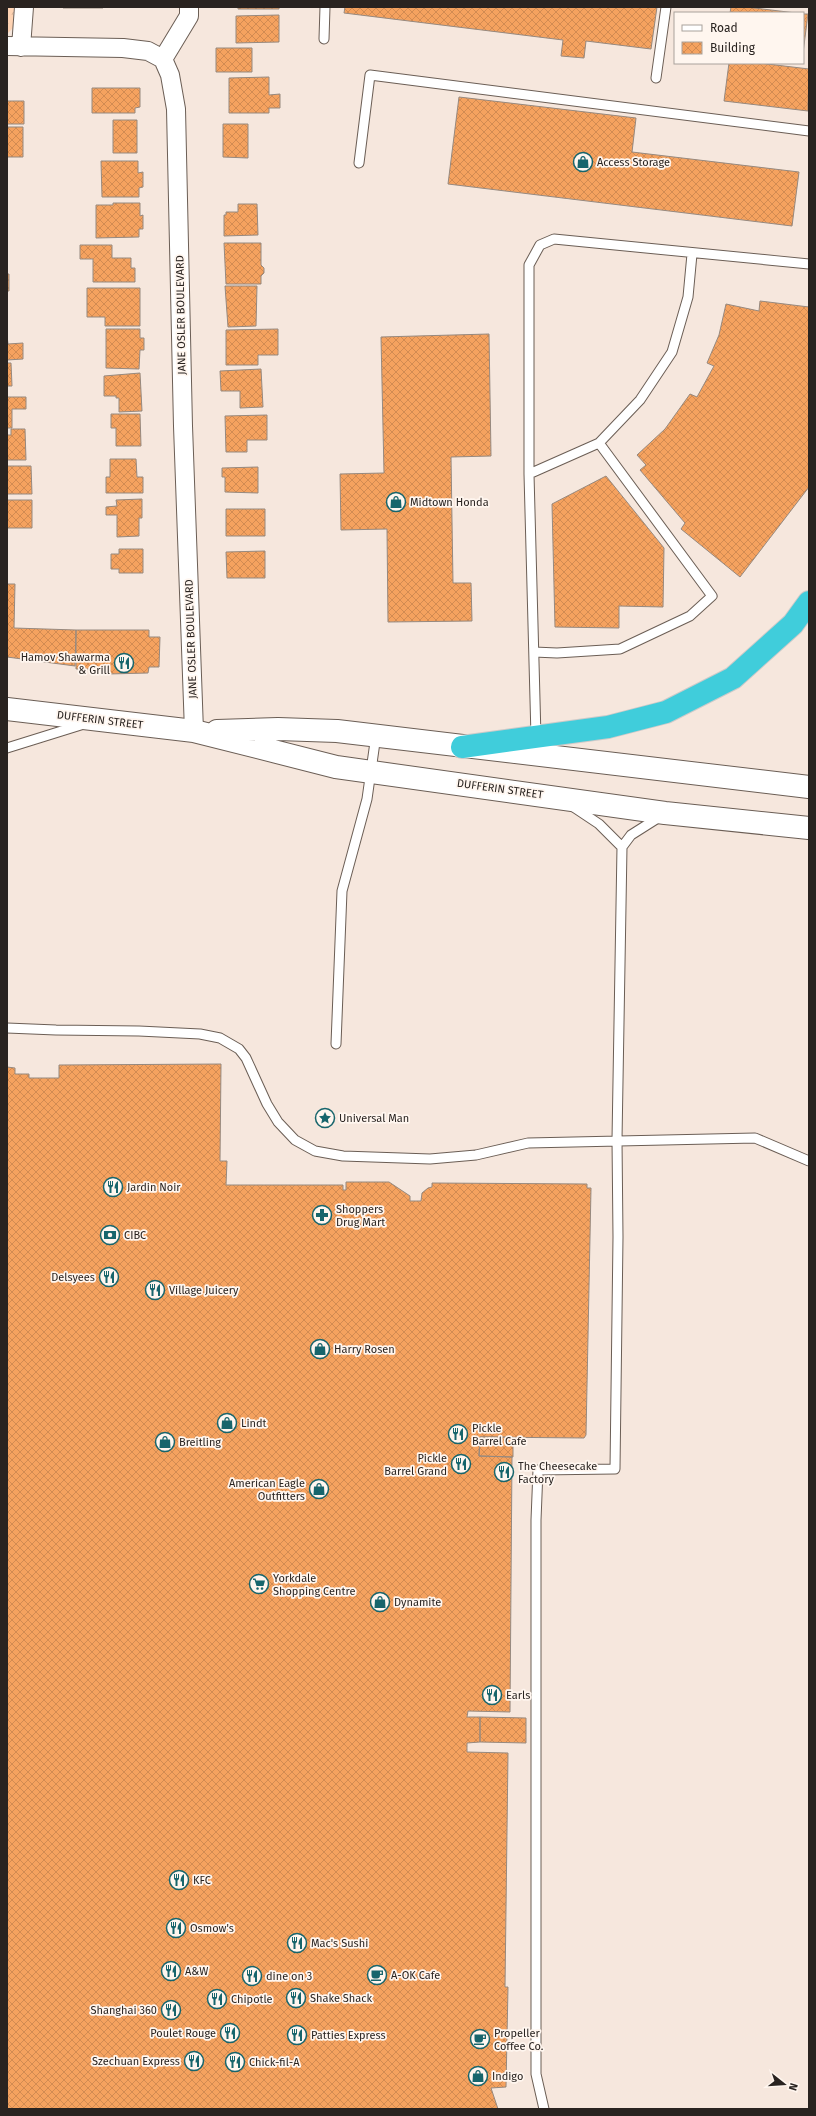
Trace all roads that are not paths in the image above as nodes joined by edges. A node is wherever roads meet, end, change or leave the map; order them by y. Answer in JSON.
{"nodes":[{"id":1,"x":24,"y":7,"type":"edge"},
{"id":2,"x":189,"y":7,"type":"edge"},
{"id":3,"x":325,"y":7,"type":"edge"},
{"id":4,"x":666,"y":7,"type":"edge"},
{"id":5,"x":324,"y":39,"type":"dead end"},
{"id":6,"x":14,"y":47,"type":"edge"},
{"id":7,"x":163,"y":58,"type":"junction"},
{"id":8,"x":656,"y":78,"type":"dead end"},
{"id":9,"x":809,"y":131,"type":"edge"},
{"id":10,"x":359,"y":163,"type":"dead end"},
{"id":11,"x":692,"y":254,"type":"junction"},
{"id":12,"x":809,"y":264,"type":"edge"},
{"id":13,"x":599,"y":443,"type":"junction"},
{"id":14,"x":529,"y":474,"type":"junction"},
{"id":15,"x":809,"y":602,"type":"edge"},
{"id":16,"x":534,"y":652,"type":"junction"},
{"id":17,"x":7,"y":709,"type":"edge"},
{"id":18,"x":96,"y":720,"type":"junction"},
{"id":19,"x":194,"y":731,"type":"junction"},
{"id":20,"x":376,"y":735,"type":"junction"},
{"id":21,"x":536,"y":737,"type":"junction"},
{"id":22,"x":462,"y":747,"type":"junction"},
{"id":23,"x":7,"y":748,"type":"edge"},
{"id":24,"x":371,"y":772,"type":"junction"},
{"id":25,"x":809,"y":787,"type":"edge"},
{"id":26,"x":559,"y":798,"type":"junction"},
{"id":27,"x":665,"y":812,"type":"junction"},
{"id":28,"x":809,"y":828,"type":"edge"},
{"id":29,"x":622,"y":847,"type":"junction"},
{"id":30,"x":7,"y":1028,"type":"edge"},
{"id":31,"x":336,"y":1044,"type":"dead end"},
{"id":32,"x":617,"y":1140,"type":"junction"},
{"id":33,"x":809,"y":1162,"type":"edge"},
{"id":34,"x":544,"y":2109,"type":"edge"}],
"edges":[{"from":1,"to":6,"type":"street"},
{"from":2,"to":7,"type":"street"},
{"from":3,"to":5,"type":"lane"},
{"from":4,"to":8,"type":"lane"},
{"from":6,"to":7,"type":"street"},
{"from":7,"to":19,"type":"street","name":"JANE OSLER BOULEVARD"},
{"from":9,"to":10,"type":"lane"},
{"from":11,"to":12,"type":"lane"},
{"from":11,"to":13,"type":"lane"},
{"from":11,"to":14,"type":"lane"},
{"from":13,"to":14,"type":"lane"},
{"from":13,"to":16,"type":"lane"},
{"from":14,"to":16,"type":"lane"},
{"from":15,"to":21,"type":"highway"},
{"from":16,"to":21,"type":"lane"},
{"from":17,"to":18,"type":"main road","name":"DUFFERIN STREET"},
{"from":18,"to":19,"type":"main road","name":"DUFFERIN STREET"},
{"from":18,"to":23,"type":"lane"},
{"from":19,"to":20,"type":"main road","name":"DUFFERIN STREET"},
{"from":19,"to":24,"type":"main road","name":"DUFFERIN STREET"},
{"from":20,"to":22,"type":"main road","name":"DUFFERIN STREET"},
{"from":20,"to":24,"type":"lane"},
{"from":21,"to":22,"type":"highway"},
{"from":22,"to":25,"type":"main road","name":"DUFFERIN STREET"},
{"from":24,"to":26,"type":"main road","name":"DUFFERIN STREET"},
{"from":24,"to":31,"type":"lane"},
{"from":26,"to":27,"type":"main road","name":"DUFFERIN STREET"},
{"from":26,"to":29,"type":"lane"},
{"from":27,"to":28,"type":"main road","name":"DUFFERIN STREET"},
{"from":27,"to":29,"type":"lane"},
{"from":29,"to":32,"type":"lane"},
{"from":30,"to":32,"type":"lane"},
{"from":32,"to":33,"type":"lane"},
{"from":32,"to":34,"type":"lane"}]}
